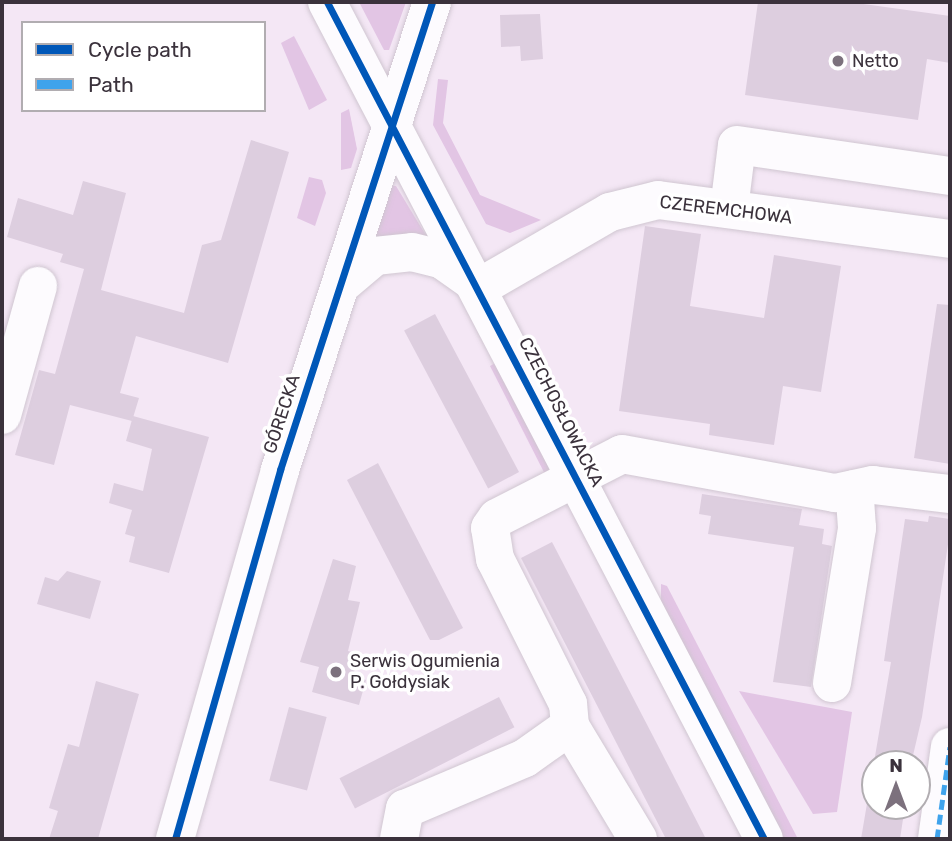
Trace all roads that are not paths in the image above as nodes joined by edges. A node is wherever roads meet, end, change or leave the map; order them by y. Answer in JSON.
{"nodes":[{"id":1,"x":327,"y":2,"type":"edge"},
{"id":2,"x":432,"y":2,"type":"edge"},
{"id":3,"x":393,"y":128,"type":"junction"},
{"id":4,"x":950,"y":176,"type":"edge"},
{"id":5,"x":950,"y":191,"type":"edge"},
{"id":6,"x":729,"y":209,"type":"junction"},
{"id":7,"x":947,"y":239,"type":"edge"},
{"id":8,"x":342,"y":284,"type":"junction"},
{"id":9,"x":38,"y":286,"type":"dead end"},
{"id":10,"x":480,"y":287,"type":"junction"},
{"id":11,"x":2,"y":415,"type":"edge"},
{"id":12,"x":579,"y":480,"type":"junction"},
{"id":13,"x":854,"y":489,"type":"junction"},
{"id":14,"x":950,"y":494,"type":"edge"},
{"id":15,"x":832,"y":683,"type":"dead end"},
{"id":16,"x":570,"y":726,"type":"junction"},
{"id":17,"x":950,"y":747,"type":"edge"},
{"id":18,"x":175,"y":839,"type":"edge"},
{"id":19,"x":399,"y":839,"type":"edge"},
{"id":20,"x":638,"y":839,"type":"edge"},
{"id":21,"x":764,"y":839,"type":"edge"},
{"id":22,"x":937,"y":839,"type":"edge"}],
"edges":[{"from":1,"to":3,"type":"street","name":"CZECHOSŁOWACKA"},
{"from":2,"to":3,"type":"street","name":"GÓRECKA"},
{"from":3,"to":8,"type":"street","name":"GÓRECKA"},
{"from":3,"to":10,"type":"street","name":"CZECHOSŁOWACKA"},
{"from":4,"to":6,"type":"street"},
{"from":5,"to":7,"type":"street"},
{"from":6,"to":7,"type":"street","name":"CZEREMCHOWA"},
{"from":6,"to":10,"type":"street","name":"CZEREMCHOWA"},
{"from":8,"to":10,"type":"street"},
{"from":8,"to":18,"type":"street","name":"GÓRECKA"},
{"from":9,"to":11,"type":"street"},
{"from":10,"to":12,"type":"street","name":"CZECHOSŁOWACKA"},
{"from":12,"to":13,"type":"street"},
{"from":12,"to":16,"type":"street","name":"CZECHOSŁOWACKA"},
{"from":12,"to":21,"type":"street","name":"CZECHOSŁOWACKA"},
{"from":13,"to":14,"type":"street"},
{"from":13,"to":15,"type":"street"},
{"from":16,"to":19,"type":"street"},
{"from":16,"to":20,"type":"street","name":"CZECHOSŁOWACKA"},
{"from":17,"to":22,"type":"street"}]}
